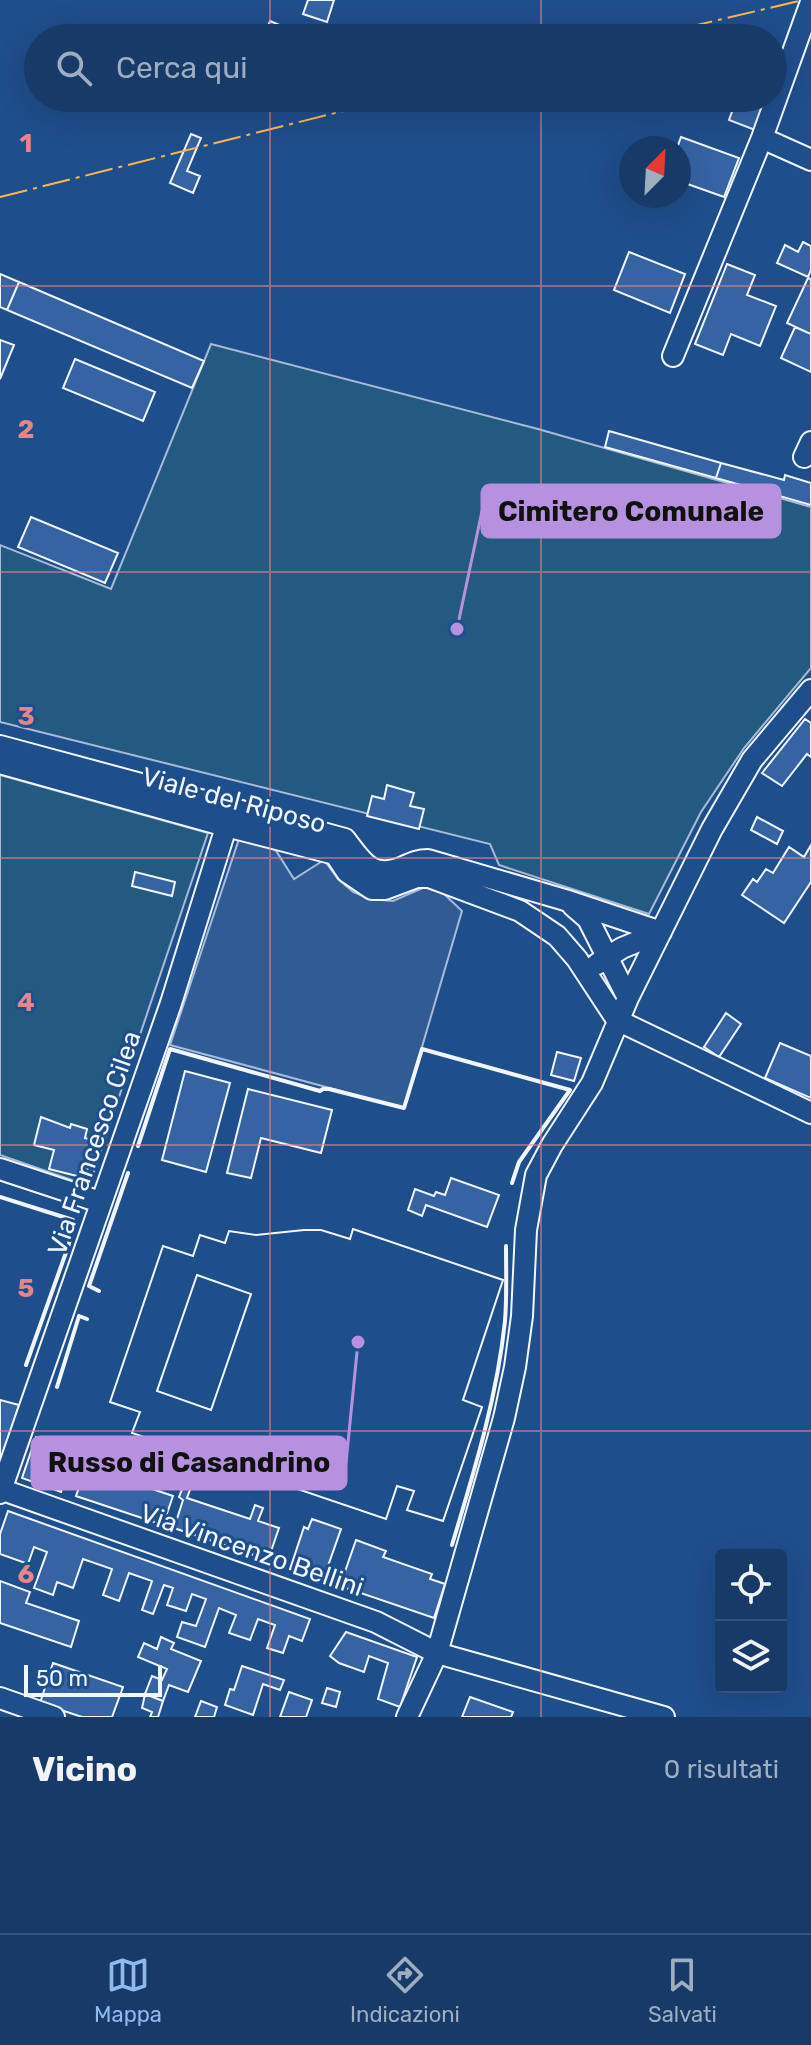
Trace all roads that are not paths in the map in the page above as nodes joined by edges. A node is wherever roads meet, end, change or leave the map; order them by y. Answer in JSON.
{"nodes":[{"id":1,"x":811,"y":2,"type":"edge"},
{"id":2,"x":787,"y":69,"type":"edge"},
{"id":3,"x":771,"y":112,"type":"edge"},
{"id":4,"x":762,"y":138,"type":"junction"},
{"id":5,"x":811,"y":160,"type":"edge"},
{"id":6,"x":673,"y":356,"type":"dead end"},
{"id":7,"x":811,"y":690,"type":"edge"},
{"id":8,"x":0,"y":746,"type":"edge"},
{"id":9,"x":0,"y":763,"type":"edge"},
{"id":10,"x":229,"y":817,"type":"junction"},
{"id":11,"x":565,"y":900,"type":"junction"},
{"id":12,"x":661,"y":932,"type":"junction"},
{"id":13,"x":596,"y":935,"type":"junction"},
{"id":14,"x":567,"y":948,"type":"junction"},
{"id":15,"x":607,"y":957,"type":"junction"},
{"id":16,"x":587,"y":975,"type":"junction"},
{"id":17,"x":628,"y":998,"type":"junction"},
{"id":18,"x":617,"y":1020,"type":"junction"},
{"id":19,"x":811,"y":1113,"type":"edge"},
{"id":20,"x":0,"y":1169,"type":"edge"},
{"id":21,"x":100,"y":1202,"type":"junction"},
{"id":22,"x":0,"y":1491,"type":"edge"},
{"id":23,"x":437,"y":1653,"type":"junction"},
{"id":24,"x":0,"y":1698,"type":"edge"},
{"id":25,"x":54,"y":1717,"type":"edge"},
{"id":26,"x":407,"y":1717,"type":"edge"},
{"id":27,"x":664,"y":1717,"type":"edge"}],
"edges":[{"from":1,"to":2,"type":"street"},
{"from":3,"to":4,"type":"street"},
{"from":4,"to":5,"type":"street"},
{"from":4,"to":6,"type":"street"},
{"from":7,"to":12,"type":"street"},
{"from":8,"to":10,"type":"street","name":"Viale del Riposo"},
{"from":9,"to":10,"type":"street","name":"Viale del Riposo"},
{"from":10,"to":11,"type":"street","name":"Viale del Riposo"},
{"from":10,"to":14,"type":"street","name":"Viale del Riposo"},
{"from":10,"to":21,"type":"street","name":"Via Francesco Cilea"},
{"from":11,"to":12,"type":"street","name":"Viale del Riposo"},
{"from":11,"to":13,"type":"street","name":"Viale del Riposo"},
{"from":12,"to":15,"type":"street"},
{"from":12,"to":17,"type":"street"},
{"from":13,"to":14,"type":"street"},
{"from":13,"to":15,"type":"street","name":"Viale del Riposo"},
{"from":14,"to":16,"type":"street","name":"Viale del Riposo"},
{"from":15,"to":16,"type":"street"},
{"from":15,"to":17,"type":"street","name":"Viale del Riposo"},
{"from":16,"to":18,"type":"street","name":"Viale del Riposo"},
{"from":17,"to":18,"type":"street"},
{"from":18,"to":19,"type":"street"},
{"from":18,"to":23,"type":"street"},
{"from":20,"to":21,"type":"street"},
{"from":21,"to":22,"type":"street","name":"Via Francesco Cilea"},
{"from":22,"to":23,"type":"street","name":"Via Vincenzo Bellini"},
{"from":23,"to":26,"type":"street"},
{"from":23,"to":27,"type":"street","name":"Via Vincenzo Bellini"},
{"from":24,"to":25,"type":"street"}]}
